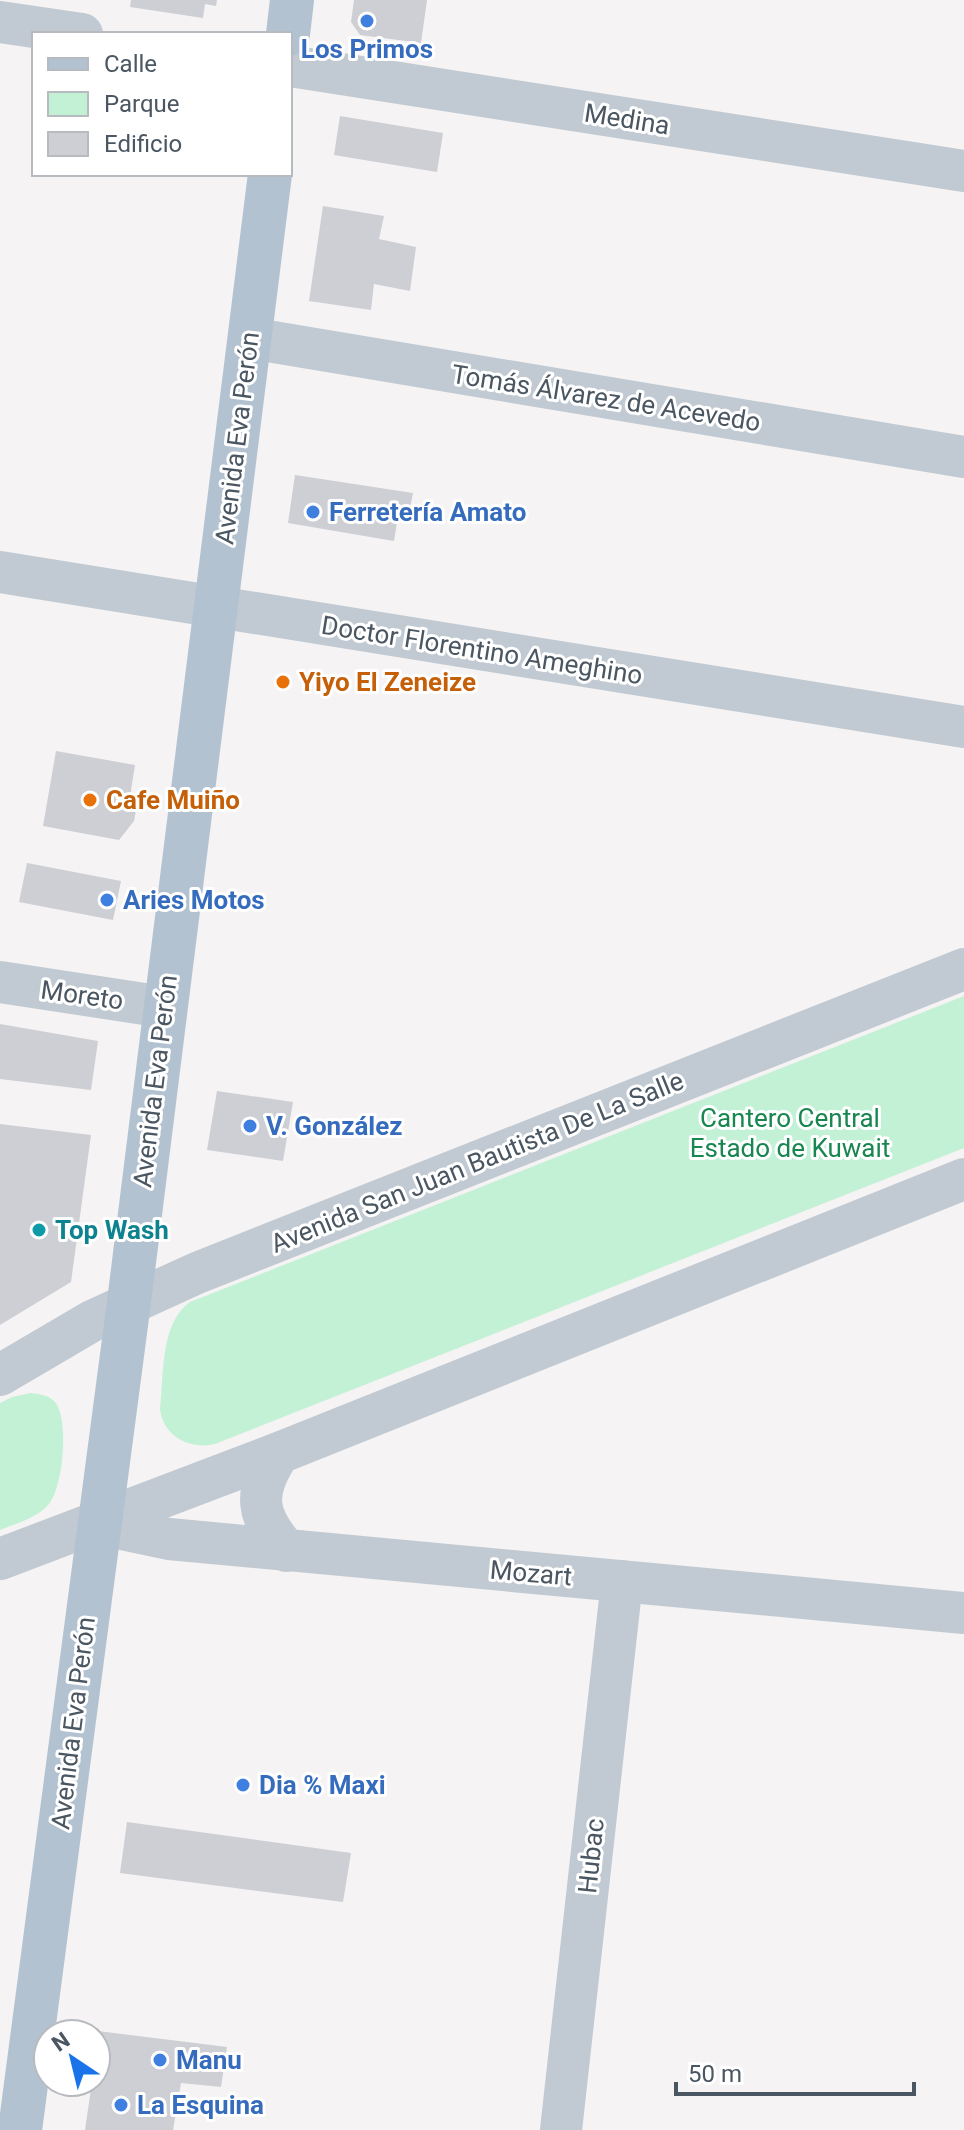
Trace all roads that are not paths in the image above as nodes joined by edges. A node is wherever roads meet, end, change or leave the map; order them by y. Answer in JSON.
{"nodes":[{"id":1,"x":292,"y":0,"type":"edge"},
{"id":2,"x":0,"y":22,"type":"edge"},
{"id":3,"x":68,"y":32,"type":"edge"},
{"id":4,"x":288,"y":32,"type":"edge"},
{"id":5,"x":292,"y":66,"type":"edge"},
{"id":6,"x":964,"y":171,"type":"edge"},
{"id":7,"x":270,"y":176,"type":"edge"},
{"id":8,"x":249,"y":338,"type":"junction"},
{"id":9,"x":964,"y":457,"type":"edge"},
{"id":10,"x":0,"y":572,"type":"edge"},
{"id":11,"x":216,"y":607,"type":"junction"},
{"id":12,"x":964,"y":727,"type":"edge"},
{"id":13,"x":964,"y":969,"type":"edge"},
{"id":14,"x":0,"y":982,"type":"edge"},
{"id":15,"x":164,"y":1007,"type":"junction"},
{"id":16,"x":964,"y":1179,"type":"edge"},
{"id":17,"x":129,"y":1302,"type":"junction"},
{"id":18,"x":0,"y":1375,"type":"edge"},
{"id":19,"x":279,"y":1453,"type":"junction"},
{"id":20,"x":98,"y":1524,"type":"junction"},
{"id":21,"x":287,"y":1551,"type":"junction"},
{"id":22,"x":0,"y":1559,"type":"edge"},
{"id":23,"x":622,"y":1581,"type":"junction"},
{"id":24,"x":964,"y":1613,"type":"edge"},
{"id":25,"x":20,"y":2130,"type":"edge"},
{"id":26,"x":561,"y":2130,"type":"edge"}],
"edges":[{"from":1,"to":4,"type":"main road"},
{"from":2,"to":3,"type":"street"},
{"from":5,"to":6,"type":"street","name":"Medina"},
{"from":7,"to":8,"type":"main road","name":"Avenida Eva Perón"},
{"from":8,"to":9,"type":"street","name":"Tomás Álvarez de Acevedo"},
{"from":8,"to":11,"type":"main road","name":"Avenida Eva Perón"},
{"from":10,"to":11,"type":"street","name":"Doctor Florentino Ameghino"},
{"from":11,"to":12,"type":"street","name":"Doctor Florentino Ameghino"},
{"from":11,"to":15,"type":"main road","name":"Avenida Eva Perón"},
{"from":13,"to":17,"type":"street","name":"Avenida San Juan Bautista De La Salle"},
{"from":14,"to":15,"type":"street","name":"Moreto"},
{"from":15,"to":17,"type":"main road","name":"Avenida Eva Perón"},
{"from":16,"to":19,"type":"street"},
{"from":17,"to":18,"type":"street","name":"Avenida San Juan Bautista De La Salle"},
{"from":17,"to":20,"type":"main road","name":"Avenida Eva Perón"},
{"from":19,"to":20,"type":"street"},
{"from":19,"to":21,"type":"street"},
{"from":20,"to":21,"type":"street","name":"Mozart"},
{"from":20,"to":22,"type":"street"},
{"from":20,"to":25,"type":"main road","name":"Avenida Eva Perón"},
{"from":21,"to":23,"type":"street","name":"Mozart"},
{"from":23,"to":24,"type":"street","name":"Mozart"},
{"from":23,"to":26,"type":"street","name":"Hubac"}]}
